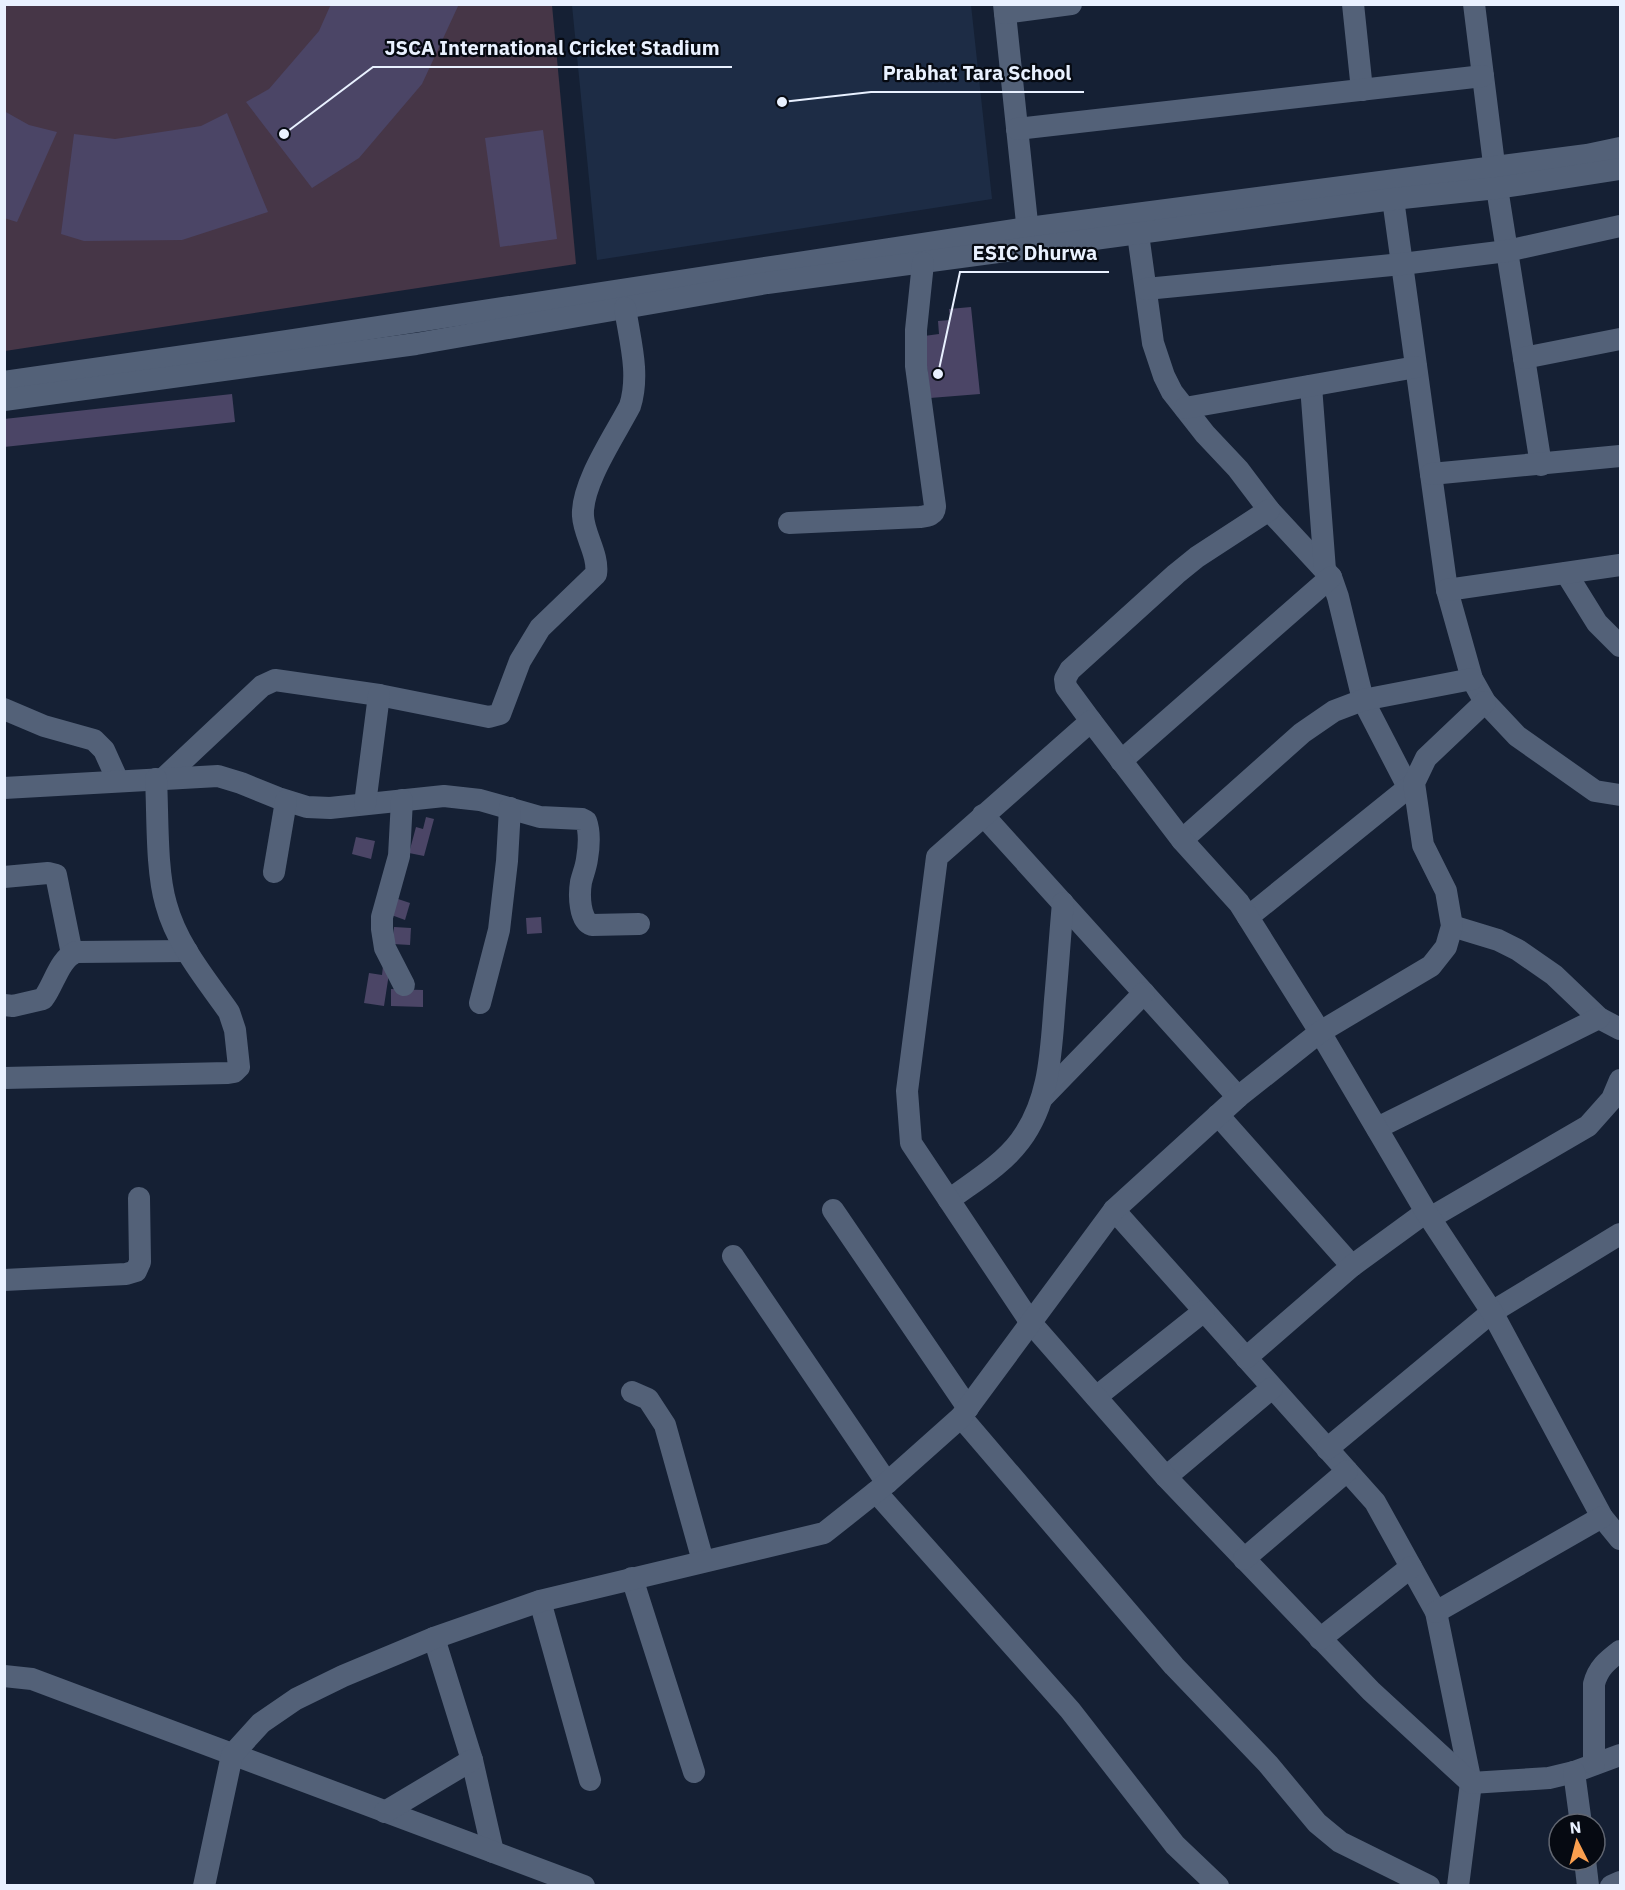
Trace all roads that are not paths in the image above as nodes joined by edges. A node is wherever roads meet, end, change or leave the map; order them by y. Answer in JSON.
{"nodes":[{"id":1,"x":1071,"y":4,"type":"edge"},
{"id":2,"x":1353,"y":4,"type":"edge"},
{"id":3,"x":1473,"y":4,"type":"edge"},
{"id":4,"x":1004,"y":9,"type":"edge"},
{"id":5,"x":1483,"y":76,"type":"junction"},
{"id":6,"x":1362,"y":90,"type":"junction"},
{"id":7,"x":1017,"y":129,"type":"junction"},
{"id":8,"x":1620,"y":148,"type":"edge"},
{"id":9,"x":1620,"y":169,"type":"edge"},
{"id":10,"x":1496,"y":177,"type":"junction"},
{"id":11,"x":1393,"y":199,"type":"junction"},
{"id":12,"x":1620,"y":226,"type":"edge"},
{"id":13,"x":1138,"y":234,"type":"junction"},
{"id":14,"x":1028,"y":238,"type":"junction"},
{"id":15,"x":1507,"y":251,"type":"junction"},
{"id":16,"x":923,"y":263,"type":"junction"},
{"id":17,"x":1402,"y":264,"type":"junction"},
{"id":18,"x":1146,"y":289,"type":"junction"},
{"id":19,"x":625,"y":308,"type":"junction"},
{"id":20,"x":1620,"y":339,"type":"edge"},
{"id":21,"x":1524,"y":358,"type":"junction"},
{"id":22,"x":1416,"y":367,"type":"junction"},
{"id":23,"x":4,"y":382,"type":"edge"},
{"id":24,"x":1311,"y":386,"type":"junction"},
{"id":25,"x":4,"y":400,"type":"edge"},
{"id":26,"x":1185,"y":408,"type":"junction"},
{"id":27,"x":1620,"y":456,"type":"edge"},
{"id":28,"x":1541,"y":465,"type":"junction"},
{"id":29,"x":1431,"y":474,"type":"junction"},
{"id":30,"x":1269,"y":510,"type":"junction"},
{"id":31,"x":789,"y":523,"type":"dead end"},
{"id":32,"x":1620,"y":566,"type":"edge"},
{"id":33,"x":1566,"y":573,"type":"junction"},
{"id":34,"x":1328,"y":574,"type":"junction"},
{"id":35,"x":1447,"y":590,"type":"junction"},
{"id":36,"x":1620,"y":646,"type":"edge"},
{"id":37,"x":1472,"y":679,"type":"junction"},
{"id":38,"x":379,"y":695,"type":"junction"},
{"id":39,"x":1363,"y":700,"type":"junction"},
{"id":40,"x":1485,"y":702,"type":"junction"},
{"id":41,"x":4,"y":709,"type":"edge"},
{"id":42,"x":1091,"y":721,"type":"junction"},
{"id":43,"x":1120,"y":761,"type":"junction"},
{"id":44,"x":160,"y":779,"type":"junction"},
{"id":45,"x":118,"y":781,"type":"junction"},
{"id":46,"x":1411,"y":785,"type":"junction"},
{"id":47,"x":4,"y":788,"type":"edge"},
{"id":48,"x":1620,"y":795,"type":"edge"},
{"id":49,"x":402,"y":800,"type":"junction"},
{"id":50,"x":286,"y":801,"type":"junction"},
{"id":51,"x":365,"y":804,"type":"junction"},
{"id":52,"x":510,"y":808,"type":"junction"},
{"id":53,"x":983,"y":815,"type":"junction"},
{"id":54,"x":1182,"y":840,"type":"junction"},
{"id":55,"x":274,"y":872,"type":"dead end"},
{"id":56,"x":4,"y":877,"type":"edge"},
{"id":57,"x":1063,"y":903,"type":"junction"},
{"id":58,"x":1248,"y":917,"type":"junction"},
{"id":59,"x":639,"y":924,"type":"dead end"},
{"id":60,"x":1452,"y":926,"type":"junction"},
{"id":61,"x":187,"y":951,"type":"junction"},
{"id":62,"x":72,"y":954,"type":"junction"},
{"id":63,"x":404,"y":985,"type":"dead end"},
{"id":64,"x":1144,"y":993,"type":"junction"},
{"id":65,"x":480,"y":1003,"type":"dead end"},
{"id":66,"x":4,"y":1005,"type":"edge"},
{"id":67,"x":1599,"y":1018,"type":"junction"},
{"id":68,"x":1620,"y":1029,"type":"edge"},
{"id":69,"x":1320,"y":1032,"type":"junction"},
{"id":70,"x":4,"y":1078,"type":"edge"},
{"id":71,"x":1620,"y":1080,"type":"edge"},
{"id":72,"x":1238,"y":1097,"type":"junction"},
{"id":73,"x":1041,"y":1099,"type":"junction"},
{"id":74,"x":1218,"y":1114,"type":"junction"},
{"id":75,"x":1377,"y":1128,"type":"junction"},
{"id":76,"x":139,"y":1198,"type":"dead end"},
{"id":77,"x":949,"y":1200,"type":"junction"},
{"id":78,"x":833,"y":1210,"type":"dead end"},
{"id":79,"x":1114,"y":1210,"type":"junction"},
{"id":80,"x":1428,"y":1215,"type":"junction"},
{"id":81,"x":1620,"y":1234,"type":"edge"},
{"id":82,"x":733,"y":1256,"type":"dead end"},
{"id":83,"x":1352,"y":1266,"type":"junction"},
{"id":84,"x":4,"y":1280,"type":"edge"},
{"id":85,"x":1204,"y":1311,"type":"junction"},
{"id":86,"x":1492,"y":1312,"type":"junction"},
{"id":87,"x":1031,"y":1323,"type":"junction"},
{"id":88,"x":1246,"y":1358,"type":"junction"},
{"id":89,"x":1272,"y":1388,"type":"junction"},
{"id":90,"x":632,"y":1392,"type":"dead end"},
{"id":91,"x":1096,"y":1397,"type":"junction"},
{"id":92,"x":965,"y":1412,"type":"junction"},
{"id":93,"x":1328,"y":1449,"type":"junction"},
{"id":94,"x":1347,"y":1471,"type":"junction"},
{"id":95,"x":1166,"y":1477,"type":"junction"},
{"id":96,"x":881,"y":1488,"type":"junction"},
{"id":97,"x":1602,"y":1517,"type":"junction"},
{"id":98,"x":1620,"y":1539,"type":"edge"},
{"id":99,"x":1244,"y":1559,"type":"junction"},
{"id":100,"x":703,"y":1561,"type":"junction"},
{"id":101,"x":1411,"y":1567,"type":"junction"},
{"id":102,"x":632,"y":1578,"type":"junction"},
{"id":103,"x":540,"y":1601,"type":"junction"},
{"id":104,"x":1436,"y":1612,"type":"junction"},
{"id":105,"x":434,"y":1638,"type":"junction"},
{"id":106,"x":1320,"y":1639,"type":"junction"},
{"id":107,"x":1620,"y":1651,"type":"edge"},
{"id":108,"x":4,"y":1676,"type":"edge"},
{"id":109,"x":232,"y":1755,"type":"junction"},
{"id":110,"x":1620,"y":1755,"type":"edge"},
{"id":111,"x":472,"y":1760,"type":"junction"},
{"id":112,"x":1584,"y":1768,"type":"junction"},
{"id":113,"x":694,"y":1772,"type":"dead end"},
{"id":114,"x":590,"y":1780,"type":"dead end"},
{"id":115,"x":1471,"y":1783,"type":"junction"},
{"id":116,"x":385,"y":1812,"type":"junction"},
{"id":117,"x":1582,"y":1812,"type":"edge"},
{"id":118,"x":493,"y":1852,"type":"junction"},
{"id":119,"x":1620,"y":1882,"type":"edge"},
{"id":120,"x":204,"y":1886,"type":"edge"},
{"id":121,"x":584,"y":1886,"type":"edge"},
{"id":122,"x":1218,"y":1886,"type":"edge"},
{"id":123,"x":1429,"y":1886,"type":"edge"},
{"id":124,"x":1458,"y":1886,"type":"edge"},
{"id":125,"x":1611,"y":1886,"type":"edge"}],
"edges":[{"from":1,"to":4,"type":"street"},
{"from":2,"to":6,"type":"street"},
{"from":3,"to":5,"type":"street"},
{"from":4,"to":7,"type":"street"},
{"from":5,"to":6,"type":"street"},
{"from":5,"to":10,"type":"street"},
{"from":6,"to":7,"type":"street"},
{"from":7,"to":14,"type":"street"},
{"from":8,"to":10,"type":"street"},
{"from":9,"to":10,"type":"street"},
{"from":10,"to":11,"type":"street"},
{"from":10,"to":14,"type":"street"},
{"from":10,"to":15,"type":"street"},
{"from":11,"to":13,"type":"street"},
{"from":11,"to":17,"type":"street"},
{"from":12,"to":15,"type":"street"},
{"from":13,"to":14,"type":"street"},
{"from":13,"to":18,"type":"street"},
{"from":14,"to":16,"type":"street"},
{"from":14,"to":23,"type":"street"},
{"from":15,"to":17,"type":"street"},
{"from":15,"to":21,"type":"street"},
{"from":16,"to":19,"type":"street"},
{"from":16,"to":31,"type":"street"},
{"from":17,"to":18,"type":"street"},
{"from":17,"to":22,"type":"street"},
{"from":18,"to":26,"type":"street"},
{"from":19,"to":25,"type":"street"},
{"from":19,"to":38,"type":"street"},
{"from":20,"to":21,"type":"street"},
{"from":21,"to":28,"type":"street"},
{"from":22,"to":24,"type":"street"},
{"from":22,"to":29,"type":"street"},
{"from":24,"to":26,"type":"street"},
{"from":24,"to":34,"type":"street"},
{"from":26,"to":30,"type":"street"},
{"from":27,"to":28,"type":"street"},
{"from":28,"to":29,"type":"street"},
{"from":29,"to":35,"type":"street"},
{"from":30,"to":34,"type":"street"},
{"from":30,"to":42,"type":"street"},
{"from":32,"to":33,"type":"street"},
{"from":33,"to":35,"type":"street"},
{"from":33,"to":36,"type":"street"},
{"from":34,"to":39,"type":"street"},
{"from":34,"to":43,"type":"street"},
{"from":35,"to":37,"type":"street"},
{"from":37,"to":39,"type":"street"},
{"from":37,"to":40,"type":"street"},
{"from":38,"to":44,"type":"street"},
{"from":38,"to":51,"type":"street"},
{"from":39,"to":46,"type":"street"},
{"from":39,"to":54,"type":"street"},
{"from":40,"to":46,"type":"street"},
{"from":40,"to":48,"type":"street"},
{"from":41,"to":45,"type":"street"},
{"from":42,"to":43,"type":"street"},
{"from":42,"to":53,"type":"street"},
{"from":43,"to":54,"type":"street"},
{"from":44,"to":45,"type":"street"},
{"from":44,"to":50,"type":"street"},
{"from":44,"to":61,"type":"street"},
{"from":45,"to":47,"type":"street"},
{"from":46,"to":58,"type":"street"},
{"from":46,"to":60,"type":"street"},
{"from":49,"to":51,"type":"street"},
{"from":49,"to":52,"type":"street"},
{"from":49,"to":63,"type":"street"},
{"from":50,"to":51,"type":"street"},
{"from":50,"to":55,"type":"street"},
{"from":52,"to":59,"type":"street"},
{"from":52,"to":65,"type":"street"},
{"from":53,"to":57,"type":"street"},
{"from":53,"to":77,"type":"street"},
{"from":54,"to":58,"type":"street"},
{"from":56,"to":62,"type":"street"},
{"from":57,"to":64,"type":"street"},
{"from":57,"to":73,"type":"street"},
{"from":58,"to":69,"type":"street"},
{"from":60,"to":67,"type":"street"},
{"from":60,"to":69,"type":"street"},
{"from":61,"to":62,"type":"street"},
{"from":61,"to":70,"type":"street"},
{"from":62,"to":66,"type":"street"},
{"from":64,"to":72,"type":"street"},
{"from":64,"to":73,"type":"street"},
{"from":67,"to":68,"type":"street"},
{"from":67,"to":75,"type":"street"},
{"from":69,"to":72,"type":"street"},
{"from":69,"to":75,"type":"street"},
{"from":71,"to":80,"type":"street"},
{"from":72,"to":74,"type":"street"},
{"from":73,"to":77,"type":"street"},
{"from":74,"to":79,"type":"street"},
{"from":74,"to":83,"type":"street"},
{"from":75,"to":80,"type":"street"},
{"from":76,"to":84,"type":"street"},
{"from":77,"to":87,"type":"street"},
{"from":78,"to":92,"type":"street"},
{"from":79,"to":85,"type":"street"},
{"from":79,"to":87,"type":"street"},
{"from":80,"to":83,"type":"street"},
{"from":80,"to":86,"type":"street"},
{"from":81,"to":86,"type":"street"},
{"from":82,"to":96,"type":"street"},
{"from":83,"to":88,"type":"street"},
{"from":85,"to":88,"type":"street"},
{"from":85,"to":91,"type":"street"},
{"from":86,"to":93,"type":"street"},
{"from":86,"to":97,"type":"street"},
{"from":87,"to":91,"type":"street"},
{"from":87,"to":92,"type":"street"},
{"from":88,"to":89,"type":"street"},
{"from":89,"to":93,"type":"street"},
{"from":89,"to":95,"type":"street"},
{"from":90,"to":100,"type":"street"},
{"from":91,"to":95,"type":"street"},
{"from":92,"to":96,"type":"street"},
{"from":92,"to":123,"type":"street"},
{"from":93,"to":94,"type":"street"},
{"from":94,"to":99,"type":"street"},
{"from":94,"to":101,"type":"street"},
{"from":95,"to":99,"type":"street"},
{"from":96,"to":100,"type":"street"},
{"from":96,"to":122,"type":"street"},
{"from":97,"to":98,"type":"street"},
{"from":97,"to":104,"type":"street"},
{"from":99,"to":106,"type":"street"},
{"from":100,"to":102,"type":"street"},
{"from":101,"to":104,"type":"street"},
{"from":101,"to":106,"type":"street"},
{"from":102,"to":103,"type":"street"},
{"from":102,"to":113,"type":"street"},
{"from":103,"to":105,"type":"street"},
{"from":103,"to":114,"type":"street"},
{"from":104,"to":115,"type":"street"},
{"from":105,"to":109,"type":"street"},
{"from":105,"to":111,"type":"street"},
{"from":106,"to":115,"type":"street"},
{"from":107,"to":112,"type":"street"},
{"from":108,"to":109,"type":"street"},
{"from":109,"to":116,"type":"street"},
{"from":109,"to":120,"type":"street"},
{"from":110,"to":112,"type":"street"},
{"from":111,"to":116,"type":"street"},
{"from":111,"to":118,"type":"street"},
{"from":112,"to":115,"type":"street"},
{"from":112,"to":117,"type":"street"},
{"from":115,"to":124,"type":"street"},
{"from":116,"to":118,"type":"street"},
{"from":118,"to":121,"type":"street"},
{"from":119,"to":125,"type":"street"}]}
